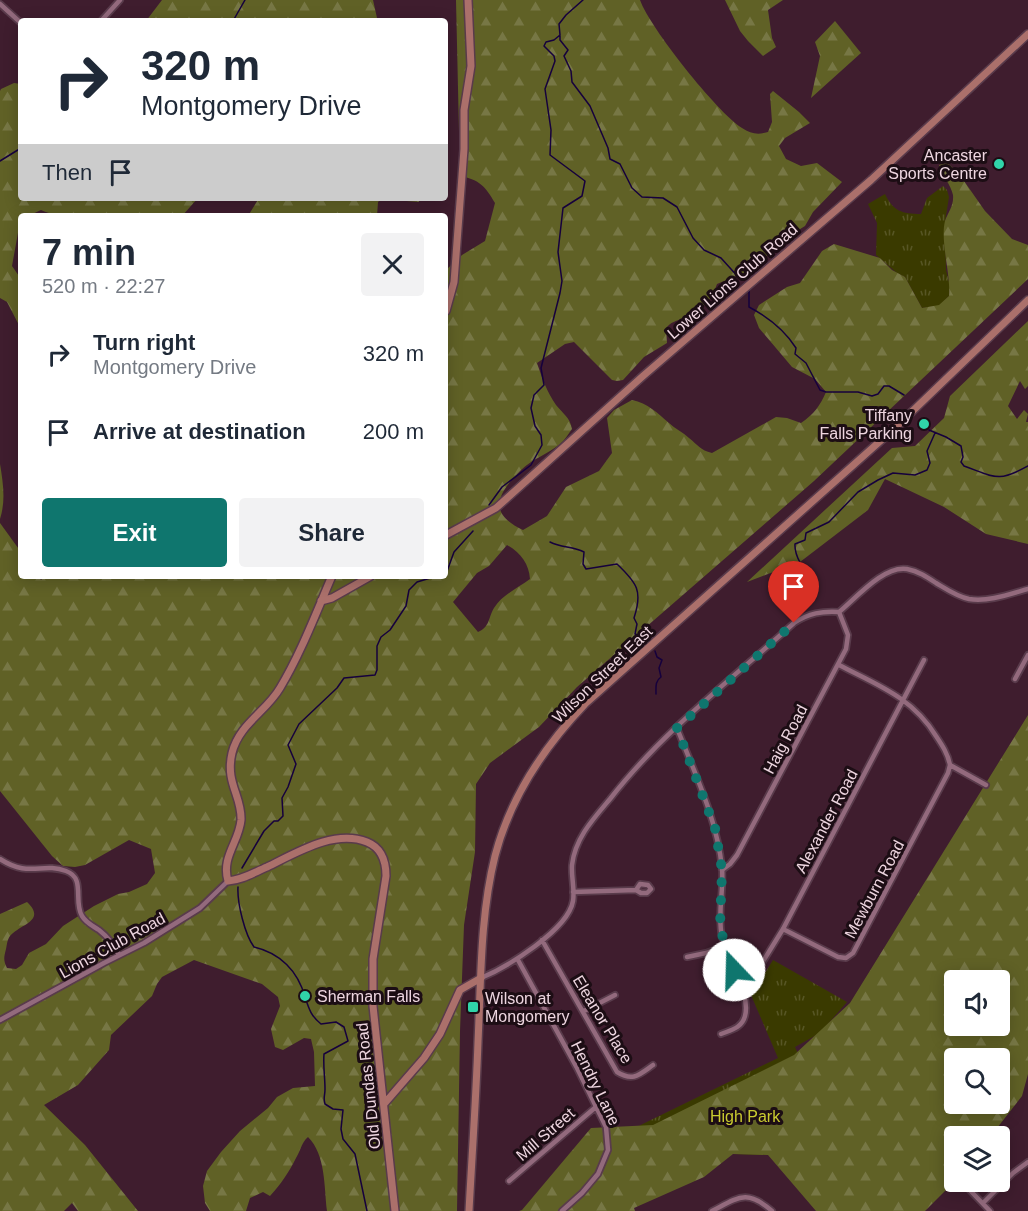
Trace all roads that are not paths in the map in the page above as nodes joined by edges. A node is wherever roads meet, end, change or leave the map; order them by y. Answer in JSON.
{"nodes":[{"id":1,"x":120,"y":0,"type":"edge"},
{"id":2,"x":468,"y":0,"type":"edge"},
{"id":3,"x":0,"y":4,"type":"edge"},
{"id":4,"x":104,"y":18,"type":"edge"},
{"id":5,"x":18,"y":20,"type":"edge"},
{"id":6,"x":1028,"y":34,"type":"edge"},
{"id":7,"x":1028,"y":300,"type":"edge"},
{"id":8,"x":448,"y":304,"type":"edge"},
{"id":9,"x":448,"y":534,"type":"edge"},
{"id":10,"x":331,"y":579,"type":"edge"},
{"id":11,"x":366,"y":579,"type":"edge"},
{"id":12,"x":1028,"y":589,"type":"edge"},
{"id":13,"x":321,"y":601,"type":"junction"},
{"id":14,"x":839,"y":612,"type":"junction"},
{"id":15,"x":1028,"y":655,"type":"edge"},
{"id":16,"x":924,"y":660,"type":"dead end"},
{"id":17,"x":838,"y":665,"type":"junction"},
{"id":18,"x":1015,"y":679,"type":"dead end"},
{"id":19,"x":903,"y":700,"type":"junction"},
{"id":20,"x":677,"y":728,"type":"junction"},
{"id":21,"x":950,"y":765,"type":"junction"},
{"id":22,"x":986,"y":785,"type":"dead end"},
{"id":23,"x":0,"y":858,"type":"edge"},
{"id":24,"x":722,"y":870,"type":"junction"},
{"id":25,"x":233,"y":880,"type":"junction"},
{"id":26,"x":636,"y":890,"type":"dead end"},
{"id":27,"x":573,"y":892,"type":"junction"},
{"id":28,"x":783,"y":929,"type":"junction"},
{"id":29,"x":542,"y":940,"type":"junction"},
{"id":30,"x":725,"y":946,"type":"junction"},
{"id":31,"x":119,"y":955,"type":"junction"},
{"id":32,"x":687,"y":957,"type":"dead end"},
{"id":33,"x":518,"y":960,"type":"junction"},
{"id":34,"x":481,"y":978,"type":"junction"},
{"id":35,"x":741,"y":984,"type":"junction"},
{"id":36,"x":615,"y":995,"type":"dead end"},
{"id":37,"x":584,"y":1011,"type":"junction"},
{"id":38,"x":0,"y":1020,"type":"edge"},
{"id":39,"x":721,"y":1034,"type":"dead end"},
{"id":40,"x":653,"y":1065,"type":"dead end"},
{"id":41,"x":384,"y":1104,"type":"junction"},
{"id":42,"x":597,"y":1106,"type":"junction"},
{"id":43,"x":1028,"y":1162,"type":"edge"},
{"id":44,"x":509,"y":1181,"type":"dead end"},
{"id":45,"x":972,"y":1192,"type":"edge"},
{"id":46,"x":983,"y":1203,"type":"junction"},
{"id":47,"x":395,"y":1211,"type":"edge"},
{"id":48,"x":469,"y":1211,"type":"edge"},
{"id":49,"x":562,"y":1211,"type":"edge"},
{"id":50,"x":712,"y":1211,"type":"edge"},
{"id":51,"x":772,"y":1211,"type":"edge"},
{"id":52,"x":990,"y":1211,"type":"edge"}],
"edges":[{"from":1,"to":4,"type":"street"},
{"from":2,"to":8,"type":"street"},
{"from":3,"to":5,"type":"street"},
{"from":6,"to":9,"type":"street","name":"Lower Lions Club Road"},
{"from":7,"to":34,"type":"street","name":"Wilson Street East"},
{"from":10,"to":13,"type":"street"},
{"from":11,"to":13,"type":"street"},
{"from":12,"to":14,"type":"street"},
{"from":13,"to":25,"type":"street"},
{"from":14,"to":17,"type":"street","name":"Haig Road"},
{"from":14,"to":20,"type":"street"},
{"from":15,"to":18,"type":"street"},
{"from":16,"to":19,"type":"street","name":"Alexander Road"},
{"from":17,"to":19,"type":"street"},
{"from":17,"to":24,"type":"street","name":"Haig Road"},
{"from":19,"to":21,"type":"street"},
{"from":19,"to":28,"type":"street","name":"Alexander Road"},
{"from":20,"to":24,"type":"street"},
{"from":20,"to":27,"type":"street"},
{"from":21,"to":22,"type":"street"},
{"from":21,"to":28,"type":"street","name":"Mewburn Road"},
{"from":23,"to":31,"type":"street"},
{"from":24,"to":30,"type":"street"},
{"from":25,"to":31,"type":"street","name":"Lions Club Road"},
{"from":25,"to":41,"type":"street","name":"Old Dundas Road"},
{"from":26,"to":27,"type":"street"},
{"from":27,"to":29,"type":"street"},
{"from":28,"to":35,"type":"street","name":"Alexander Road"},
{"from":29,"to":33,"type":"street"},
{"from":29,"to":37,"type":"street","name":"Eleanor Place"},
{"from":30,"to":32,"type":"street"},
{"from":30,"to":35,"type":"street"},
{"from":31,"to":38,"type":"street","name":"Lions Club Road"},
{"from":33,"to":34,"type":"street"},
{"from":33,"to":42,"type":"street","name":"Hendry Lane"},
{"from":34,"to":41,"type":"street"},
{"from":34,"to":48,"type":"street","name":"Wilson Street East"},
{"from":35,"to":39,"type":"street"},
{"from":36,"to":37,"type":"street"},
{"from":37,"to":40,"type":"street","name":"Eleanor Place"},
{"from":41,"to":47,"type":"street","name":"Old Dundas Road"},
{"from":42,"to":44,"type":"street","name":"Mill Street"},
{"from":42,"to":49,"type":"street","name":"Hendry Lane"},
{"from":43,"to":46,"type":"street"},
{"from":45,"to":46,"type":"street"},
{"from":46,"to":52,"type":"street"},
{"from":50,"to":51,"type":"street"}]}
